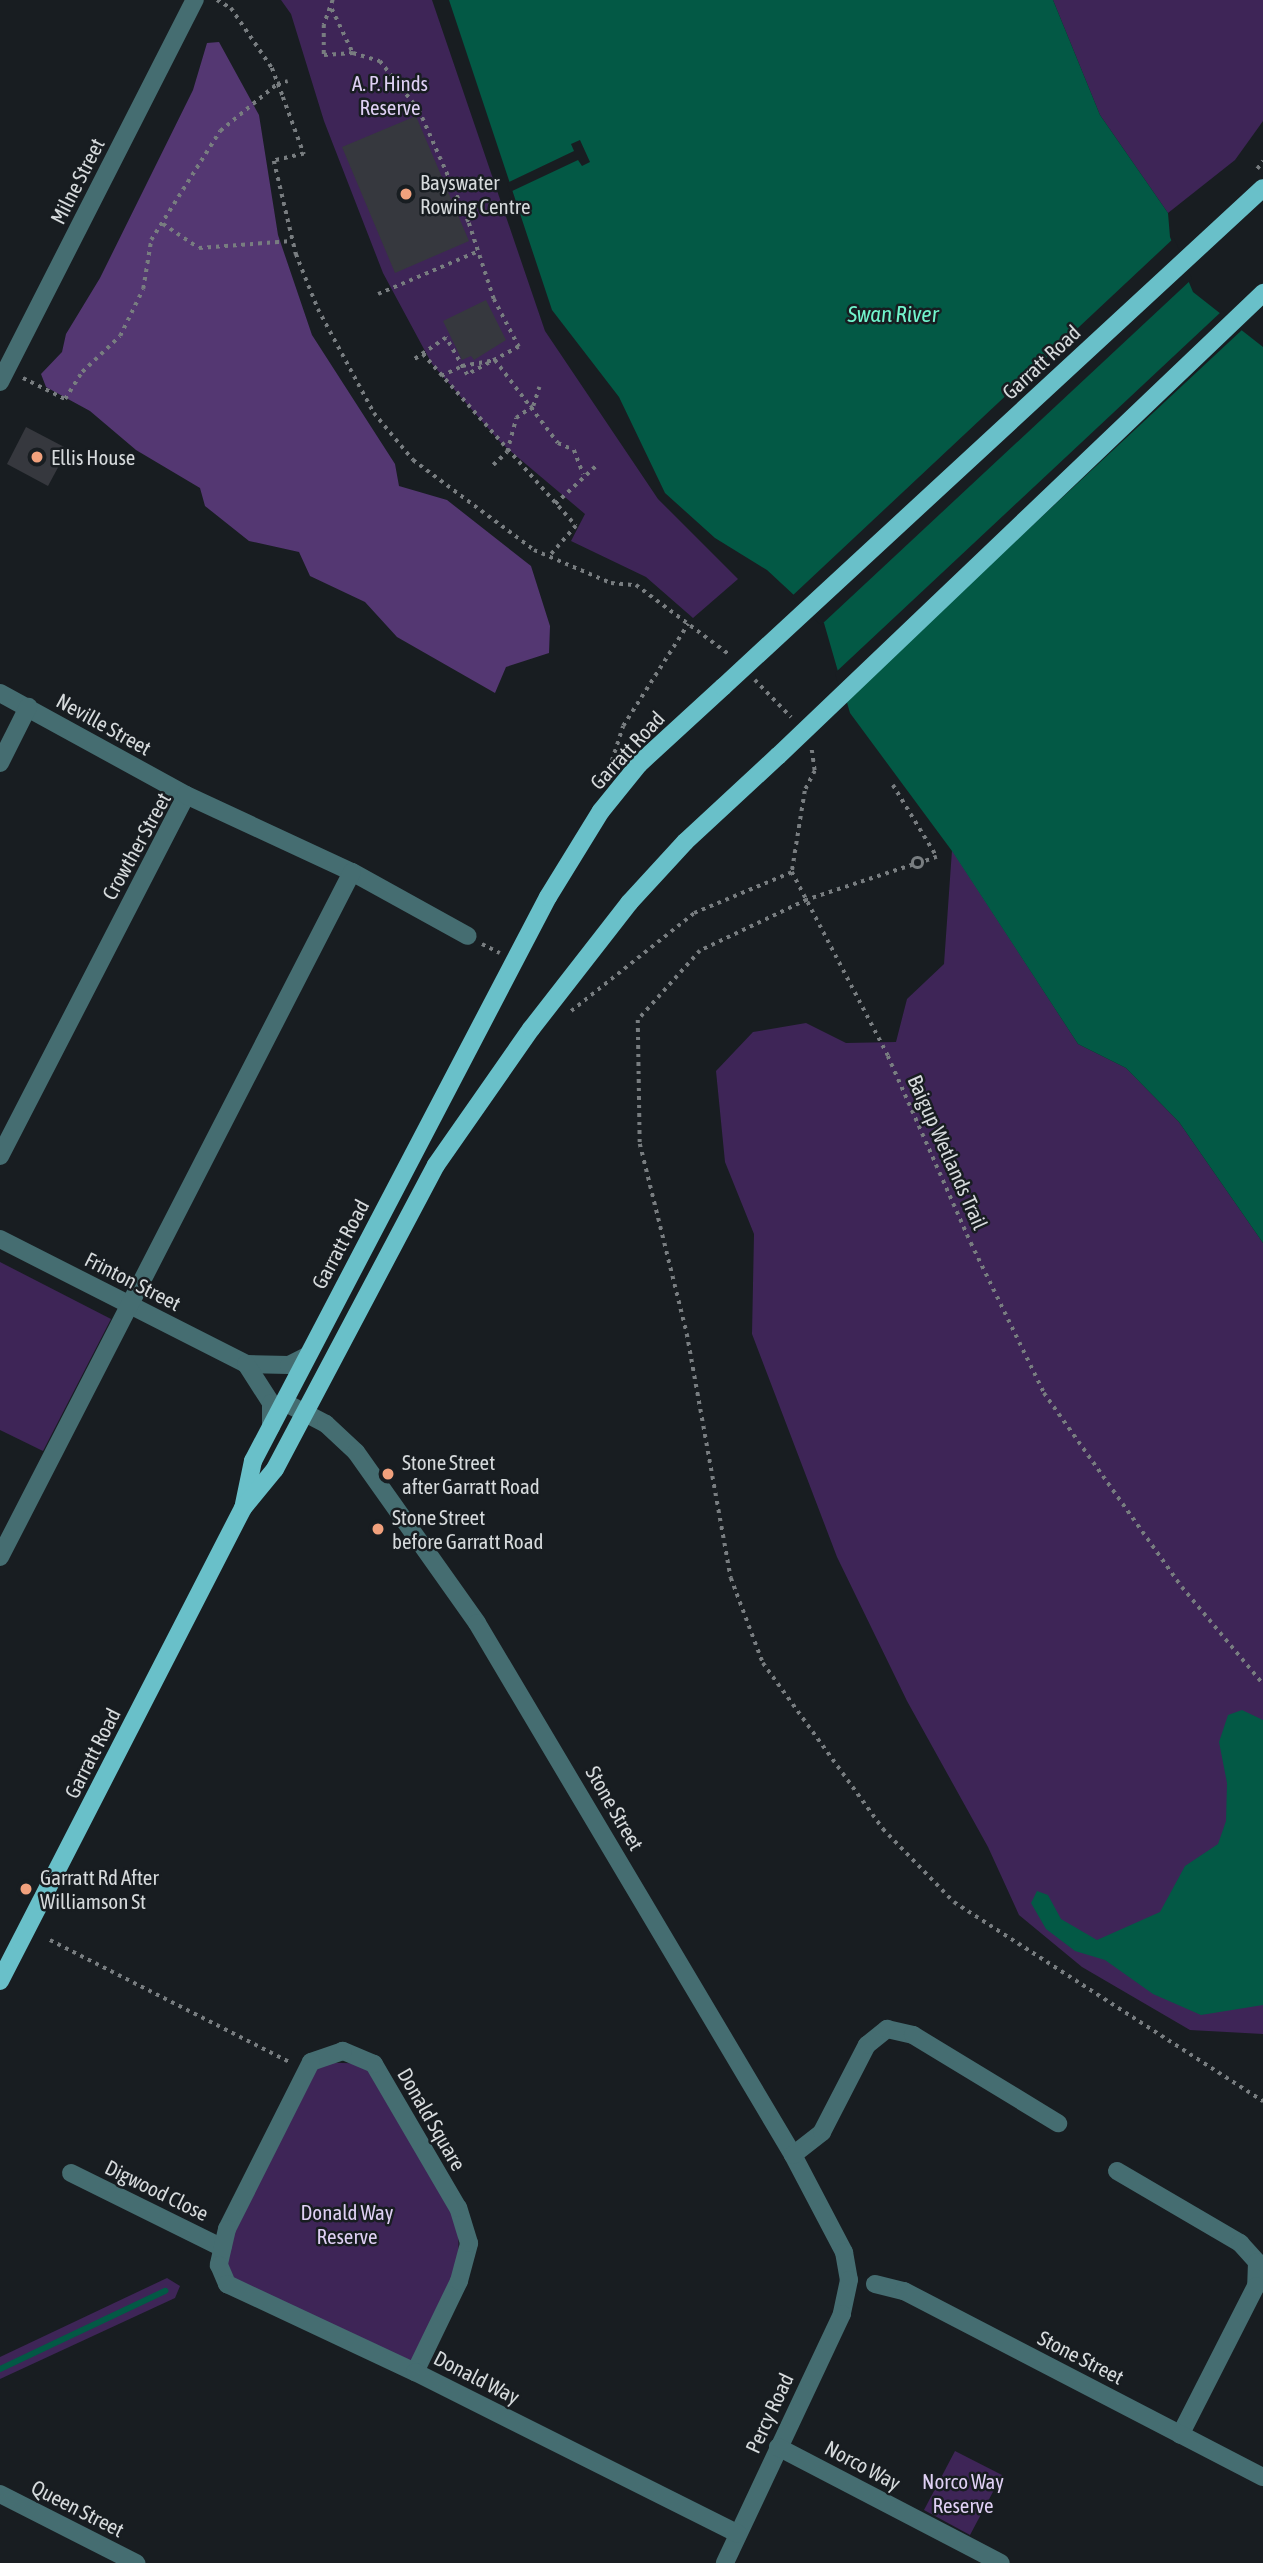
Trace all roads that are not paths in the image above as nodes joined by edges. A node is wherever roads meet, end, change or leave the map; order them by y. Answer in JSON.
{"nodes":[{"id":1,"x":195,"y":0,"type":"edge"},
{"id":2,"x":1263,"y":188,"type":"edge"},
{"id":3,"x":1263,"y":293,"type":"edge"},
{"id":4,"x":0,"y":382,"type":"edge"},
{"id":5,"x":0,"y":693,"type":"edge"},
{"id":6,"x":28,"y":708,"type":"junction"},
{"id":7,"x":0,"y":763,"type":"edge"},
{"id":8,"x":186,"y":795,"type":"junction"},
{"id":9,"x":352,"y":872,"type":"junction"},
{"id":10,"x":468,"y":936,"type":"road end"},
{"id":11,"x":0,"y":1156,"type":"edge"},
{"id":12,"x":0,"y":1239,"type":"edge"},
{"id":13,"x":131,"y":1305,"type":"junction"},
{"id":14,"x":307,"y":1356,"type":"junction"},
{"id":15,"x":246,"y":1364,"type":"junction"},
{"id":16,"x":284,"y":1402,"type":"junction"},
{"id":17,"x":305,"y":1413,"type":"junction"},
{"id":18,"x":271,"y":1427,"type":"junction"},
{"id":19,"x":243,"y":1508,"type":"junction"},
{"id":20,"x":0,"y":1557,"type":"edge"},
{"id":21,"x":0,"y":1981,"type":"edge"},
{"id":22,"x":1058,"y":2123,"type":"dead end"},
{"id":23,"x":793,"y":2155,"type":"junction"},
{"id":24,"x":1117,"y":2171,"type":"dead end"},
{"id":25,"x":71,"y":2173,"type":"dead end"},
{"id":26,"x":223,"y":2248,"type":"junction"},
{"id":27,"x":849,"y":2280,"type":"joint"},
{"id":28,"x":875,"y":2284,"type":"dead end"},
{"id":29,"x":415,"y":2372,"type":"junction"},
{"id":30,"x":1180,"y":2435,"type":"junction"},
{"id":31,"x":778,"y":2446,"type":"junction"},
{"id":32,"x":1263,"y":2477,"type":"edge"},
{"id":33,"x":0,"y":2494,"type":"edge"},
{"id":34,"x":738,"y":2534,"type":"junction"},
{"id":35,"x":136,"y":2563,"type":"edge"},
{"id":36,"x":725,"y":2563,"type":"edge"},
{"id":37,"x":1001,"y":2563,"type":"edge"}],
"edges":[{"from":1,"to":4,"type":"street","name":"Milne Street"},
{"from":2,"to":14,"type":"main road","name":"Garratt Road","bridge":true},
{"from":3,"to":17,"type":"main road","name":"Garratt Road","bridge":true},
{"from":5,"to":6,"type":"street","name":"Neville Street"},
{"from":6,"to":7,"type":"street"},
{"from":6,"to":8,"type":"street","name":"Neville Street"},
{"from":8,"to":9,"type":"street","name":"Crowther Street"},
{"from":8,"to":11,"type":"street","name":"Crowther Street"},
{"from":9,"to":10,"type":"street","name":"Crowther Street"},
{"from":9,"to":13,"type":"street"},
{"from":12,"to":13,"type":"street","name":"Frinton Street"},
{"from":13,"to":15,"type":"street","name":"Frinton Street"},
{"from":13,"to":20,"type":"street"},
{"from":14,"to":15,"type":"street","name":"Frinton Street"},
{"from":14,"to":16,"type":"main road","name":"Garratt Road"},
{"from":15,"to":18,"type":"street"},
{"from":16,"to":17,"type":"street","name":"Stone Street"},
{"from":16,"to":18,"type":"main road","name":"Garratt Road"},
{"from":17,"to":19,"type":"main road","name":"Garratt Road"},
{"from":17,"to":23,"type":"street","name":"Stone Street"},
{"from":18,"to":19,"type":"main road","name":"Garratt Road"},
{"from":19,"to":21,"type":"main road","name":"Garratt Road"},
{"from":22,"to":23,"type":"street"},
{"from":23,"to":27,"type":"street","name":"Stone Street"},
{"from":24,"to":30,"type":"street"},
{"from":25,"to":26,"type":"street","name":"Digwood Close"},
{"from":26,"to":29,"type":"street","name":"Donald Way"},
{"from":26,"to":29,"type":"street","name":"Donald Square"},
{"from":27,"to":31,"type":"street","name":"Percy Road"},
{"from":28,"to":30,"type":"street","name":"Stone Street"},
{"from":29,"to":34,"type":"street","name":"Donald Way"},
{"from":30,"to":32,"type":"street","name":"Stone Street"},
{"from":31,"to":34,"type":"street","name":"Percy Road"},
{"from":31,"to":37,"type":"street","name":"Norco Way"},
{"from":33,"to":35,"type":"street","name":"Queen Street"},
{"from":34,"to":36,"type":"street","name":"Percy Road"}]}
